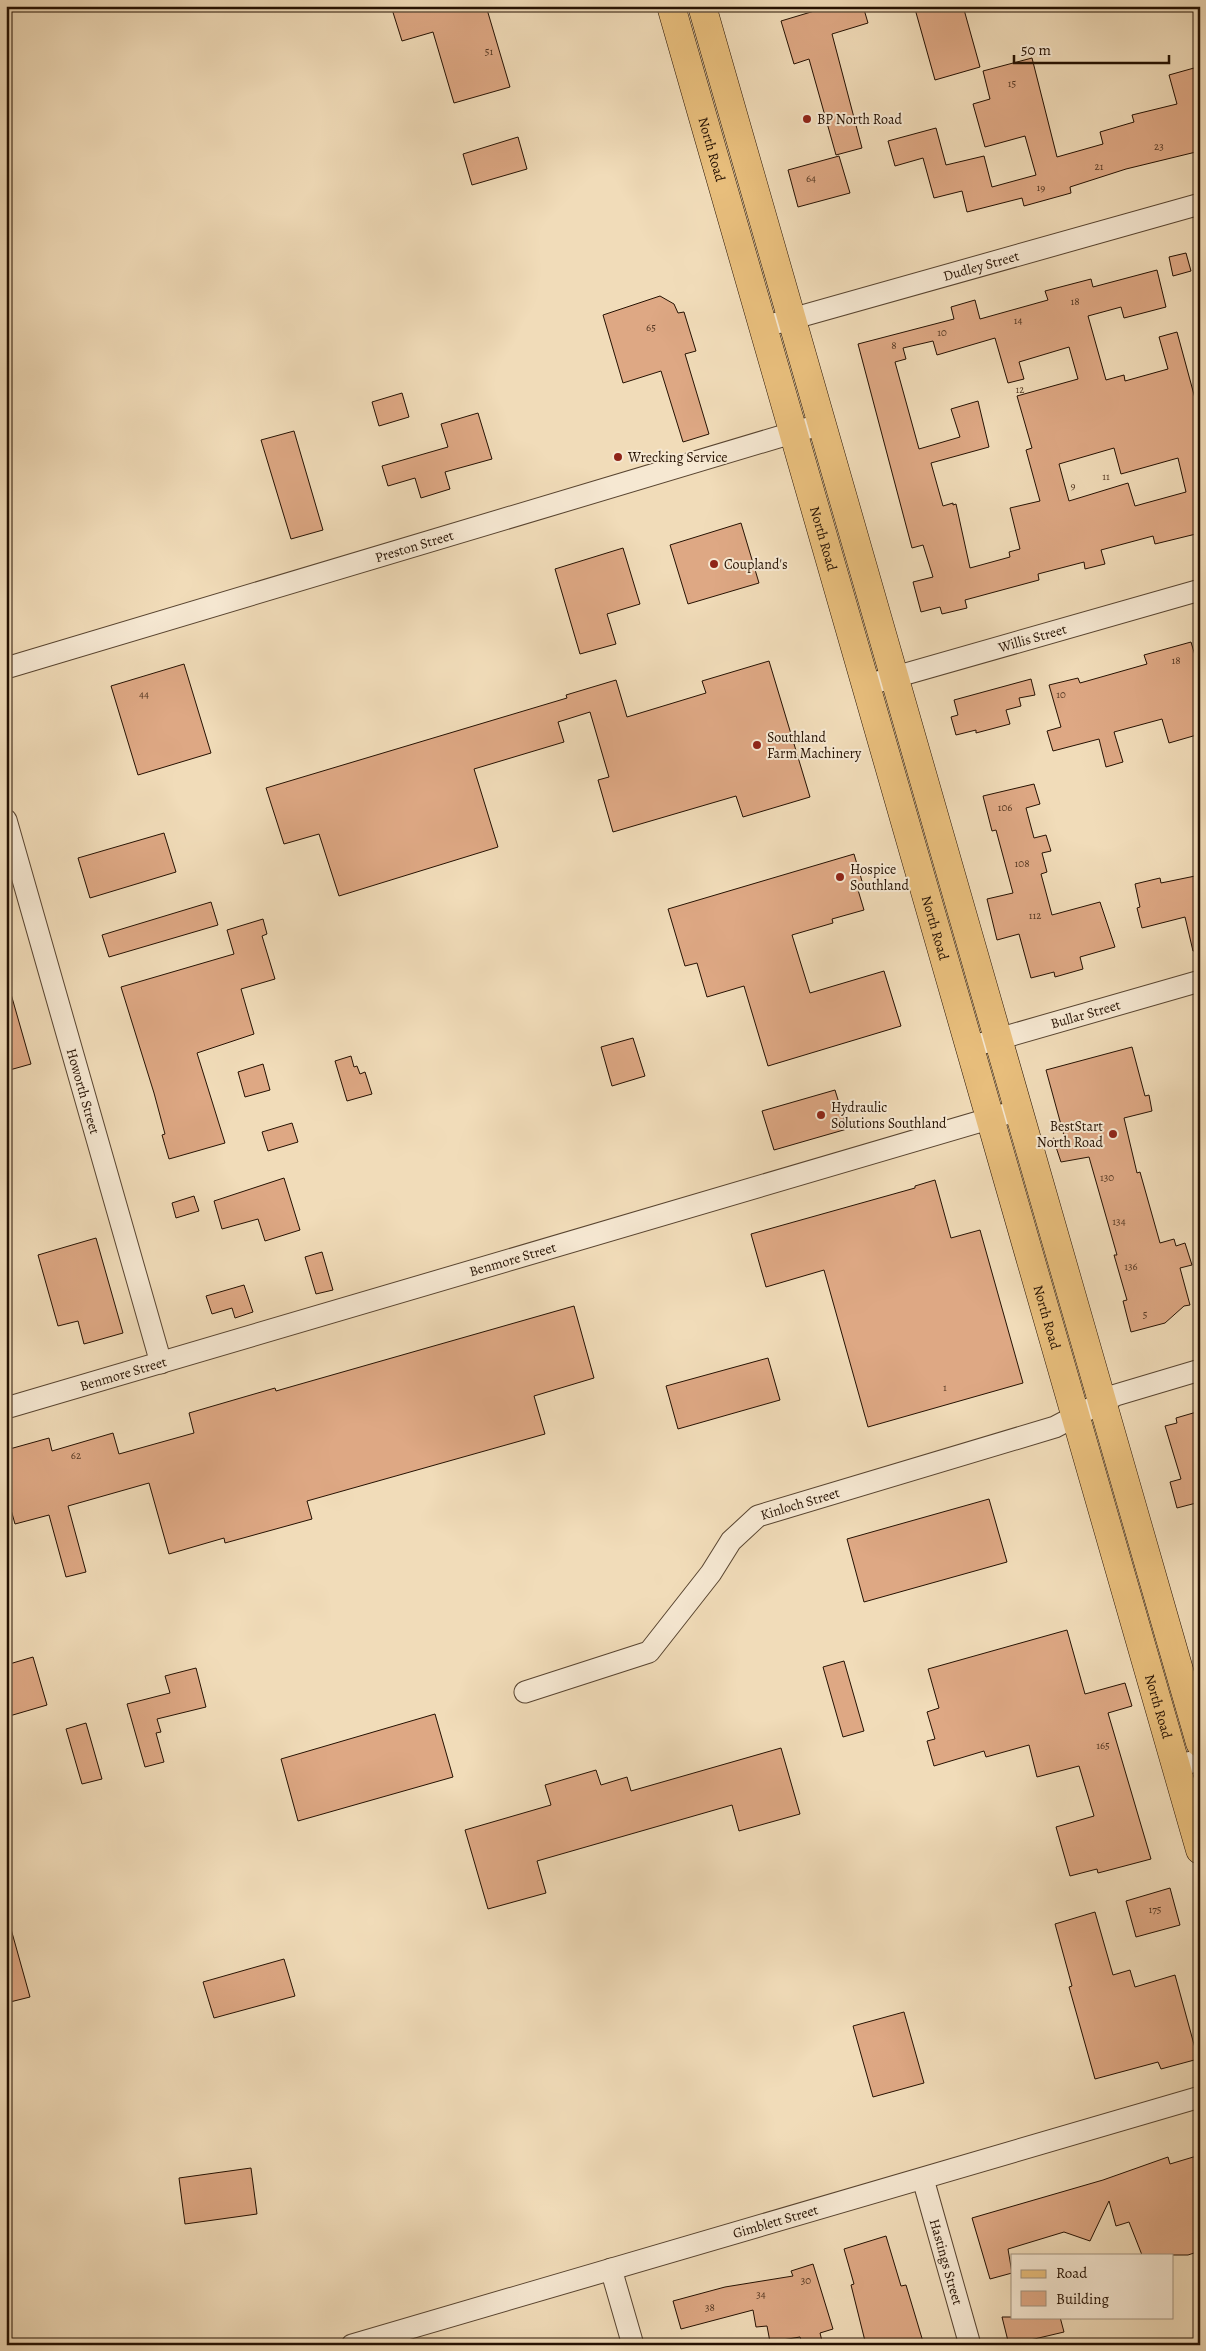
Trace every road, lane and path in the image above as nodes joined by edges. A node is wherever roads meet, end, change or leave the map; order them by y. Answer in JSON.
{"nodes":[{"id":1,"x":671,"y":6,"type":"edge"},
{"id":2,"x":702,"y":6,"type":"edge"},
{"id":3,"x":1200,"y":204,"type":"edge"},
{"id":4,"x":792,"y":319,"type":"junction"},
{"id":5,"x":764,"y":327,"type":"junction"},
{"id":6,"x":822,"y":424,"type":"junction"},
{"id":7,"x":794,"y":433,"type":"junction"},
{"id":8,"x":1200,"y":590,"type":"edge"},
{"id":9,"x":6,"y":668,"type":"edge"},
{"id":10,"x":895,"y":677,"type":"junction"},
{"id":11,"x":867,"y":684,"type":"junction"},
{"id":12,"x":6,"y":820,"type":"edge"},
{"id":13,"x":1200,"y":981,"type":"edge"},
{"id":14,"x":998,"y":1039,"type":"junction"},
{"id":15,"x":970,"y":1047,"type":"junction"},
{"id":16,"x":1019,"y":1110,"type":"junction"},
{"id":17,"x":991,"y":1119,"type":"junction"},
{"id":18,"x":161,"y":1363,"type":"junction"},
{"id":19,"x":1200,"y":1370,"type":"edge"},
{"id":20,"x":1102,"y":1402,"type":"junction"},
{"id":21,"x":6,"y":1408,"type":"edge"},
{"id":22,"x":1076,"y":1416,"type":"junction"},
{"id":23,"x":525,"y":1692,"type":"dead end"},
{"id":24,"x":1200,"y":1743,"type":"edge"},
{"id":25,"x":1188,"y":1763,"type":"edge"},
{"id":26,"x":1200,"y":1850,"type":"edge"},
{"id":27,"x":1200,"y":2097,"type":"edge"},
{"id":28,"x":923,"y":2179,"type":"junction"},
{"id":29,"x":611,"y":2269,"type":"junction"},
{"id":30,"x":352,"y":2345,"type":"edge"},
{"id":31,"x":633,"y":2345,"type":"edge"},
{"id":32,"x":970,"y":2345,"type":"edge"}],
"edges":[{"from":1,"to":5,"type":"main road","name":"North Road"},
{"from":2,"to":4,"type":"main road","name":"North Road"},
{"from":3,"to":4,"type":"street","name":"Dudley Street"},
{"from":4,"to":5,"type":"street","name":"Dudley Street"},
{"from":4,"to":6,"type":"main road","name":"North Road"},
{"from":5,"to":7,"type":"main road","name":"North Road"},
{"from":6,"to":7,"type":"street","name":"Preston Street"},
{"from":6,"to":10,"type":"main road","name":"North Road"},
{"from":7,"to":9,"type":"street","name":"Preston Street"},
{"from":7,"to":11,"type":"main road","name":"North Road"},
{"from":8,"to":10,"type":"street","name":"Willis Street"},
{"from":10,"to":11,"type":"street","name":"Willis Street"},
{"from":10,"to":14,"type":"main road","name":"North Road"},
{"from":11,"to":15,"type":"main road","name":"North Road"},
{"from":12,"to":18,"type":"street","name":"Howorth Street"},
{"from":13,"to":14,"type":"street","name":"Bullar Street"},
{"from":14,"to":15,"type":"street","name":"Bullar Street"},
{"from":14,"to":16,"type":"main road","name":"North Road"},
{"from":15,"to":17,"type":"main road","name":"North Road"},
{"from":16,"to":17,"type":"street","name":"Benmore Street"},
{"from":16,"to":20,"type":"main road","name":"North Road"},
{"from":17,"to":18,"type":"street","name":"Benmore Street"},
{"from":17,"to":22,"type":"main road","name":"North Road"},
{"from":18,"to":21,"type":"street","name":"Benmore Street"},
{"from":19,"to":20,"type":"street","name":"Kinloch Street"},
{"from":20,"to":22,"type":"street","name":"Kinloch Street"},
{"from":20,"to":24,"type":"main road","name":"North Road"},
{"from":22,"to":23,"type":"street","name":"Kinloch Street"},
{"from":22,"to":25,"type":"main road","name":"North Road"},
{"from":25,"to":26,"type":"main road","name":"North Road"},
{"from":27,"to":28,"type":"street","name":"Gimblett Street"},
{"from":28,"to":29,"type":"street","name":"Gimblett Street"},
{"from":28,"to":32,"type":"street","name":"Hastings Street"},
{"from":29,"to":30,"type":"street","name":"Gimblett Street"},
{"from":29,"to":31,"type":"street"}]}
